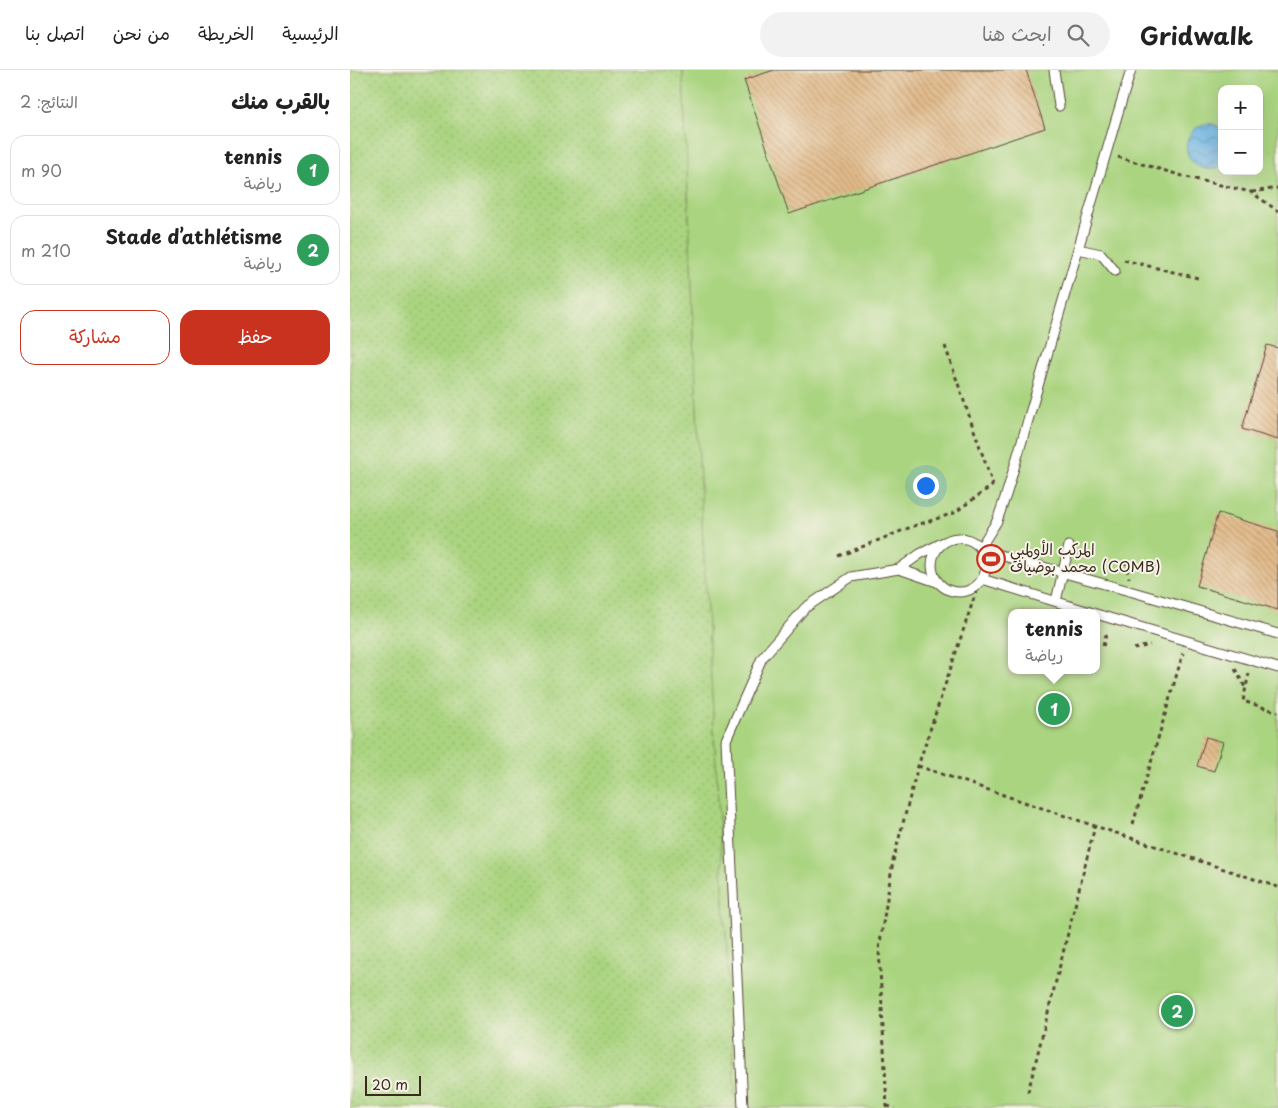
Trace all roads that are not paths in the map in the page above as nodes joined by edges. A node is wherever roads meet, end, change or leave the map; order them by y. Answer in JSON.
{"nodes":[{"id":1,"x":1054,"y":70,"type":"edge"},
{"id":2,"x":1131,"y":70,"type":"edge"},
{"id":3,"x":1059,"y":106,"type":"dead end"},
{"id":4,"x":1078,"y":248,"type":"junction"},
{"id":5,"x":1115,"y":271,"type":"dead end"},
{"id":6,"x":944,"y":542,"type":"junction"},
{"id":7,"x":1070,"y":546,"type":"dead end"},
{"id":8,"x":981,"y":549,"type":"junction"},
{"id":9,"x":899,"y":568,"type":"junction"},
{"id":10,"x":1063,"y":573,"type":"junction"},
{"id":11,"x":937,"y":582,"type":"junction"},
{"id":12,"x":981,"y":582,"type":"junction"},
{"id":13,"x":1056,"y":601,"type":"junction"},
{"id":14,"x":1082,"y":609,"type":"edge"},
{"id":15,"x":1100,"y":615,"type":"edge"},
{"id":16,"x":1278,"y":634,"type":"edge"},
{"id":17,"x":1278,"y":668,"type":"edge"},
{"id":18,"x":743,"y":1108,"type":"edge"}],
"edges":[{"from":1,"to":3,"type":"lane"},
{"from":2,"to":4,"type":"lane"},
{"from":4,"to":5,"type":"lane"},
{"from":4,"to":8,"type":"lane"},
{"from":6,"to":8,"type":"lane"},
{"from":6,"to":9,"type":"lane"},
{"from":6,"to":11,"type":"lane"},
{"from":7,"to":10,"type":"lane"},
{"from":8,"to":10,"type":"lane"},
{"from":8,"to":12,"type":"lane"},
{"from":9,"to":11,"type":"lane"},
{"from":9,"to":18,"type":"lane"},
{"from":10,"to":13,"type":"lane"},
{"from":10,"to":16,"type":"lane"},
{"from":11,"to":12,"type":"lane"},
{"from":12,"to":13,"type":"lane"},
{"from":13,"to":14,"type":"lane"},
{"from":15,"to":17,"type":"lane"}]}
